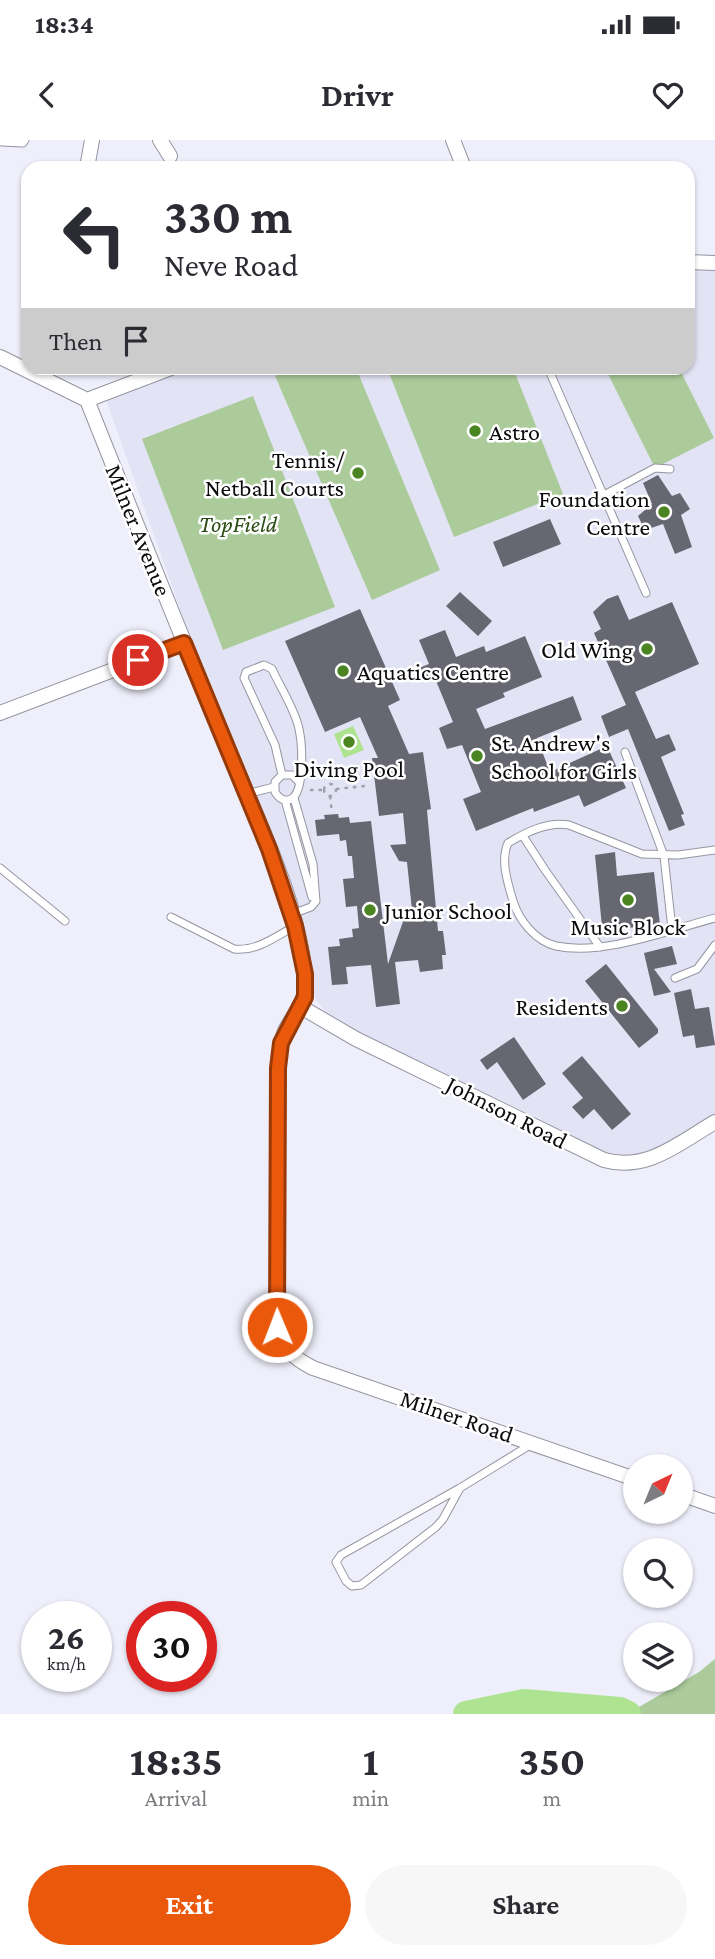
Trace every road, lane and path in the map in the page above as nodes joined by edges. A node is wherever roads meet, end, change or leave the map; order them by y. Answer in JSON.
{"nodes":[{"id":1,"x":25,"y":140,"type":"edge"},
{"id":2,"x":92,"y":140,"type":"edge"},
{"id":3,"x":160,"y":140,"type":"edge"},
{"id":4,"x":453,"y":140,"type":"edge"},
{"id":5,"x":2,"y":142,"type":"edge"},
{"id":6,"x":170,"y":156,"type":"dead end"},
{"id":7,"x":88,"y":161,"type":"edge"},
{"id":8,"x":461,"y":161,"type":"edge"},
{"id":9,"x":695,"y":262,"type":"edge"},
{"id":10,"x":715,"y":263,"type":"edge"},
{"id":11,"x":0,"y":357,"type":"edge"},
{"id":12,"x":21,"y":367,"type":"edge"},
{"id":13,"x":36,"y":375,"type":"edge"},
{"id":14,"x":153,"y":375,"type":"edge"},
{"id":15,"x":551,"y":375,"type":"edge"},
{"id":16,"x":87,"y":400,"type":"junction"},
{"id":17,"x":670,"y":469,"type":"dead end"},
{"id":18,"x":604,"y":495,"type":"junction"},
{"id":19,"x":646,"y":593,"type":"dead end"},
{"id":20,"x":184,"y":643,"type":"junction"},
{"id":21,"x":0,"y":713,"type":"edge"},
{"id":22,"x":625,"y":752,"type":"dead end"},
{"id":23,"x":282,"y":775,"type":"junction"},
{"id":24,"x":299,"y":786,"type":"junction"},
{"id":25,"x":366,"y":786,"type":"dead end"},
{"id":26,"x":274,"y":787,"type":"junction"},
{"id":27,"x":336,"y":789,"type":"junction"},
{"id":28,"x":323,"y":790,"type":"junction"},
{"id":29,"x":247,"y":794,"type":"junction"},
{"id":30,"x":330,"y":796,"type":"junction"},
{"id":31,"x":294,"y":798,"type":"junction"},
{"id":32,"x":285,"y":800,"type":"junction"},
{"id":33,"x":332,"y":813,"type":"dead end"},
{"id":34,"x":523,"y":836,"type":"junction"},
{"id":35,"x":715,"y":850,"type":"edge"},
{"id":36,"x":664,"y":856,"type":"junction"},
{"id":37,"x":0,"y":868,"type":"edge"},
{"id":38,"x":314,"y":906,"type":"junction"},
{"id":39,"x":172,"y":917,"type":"dead end"},
{"id":40,"x":715,"y":918,"type":"edge"},
{"id":41,"x":294,"y":920,"type":"junction"},
{"id":42,"x":65,"y":921,"type":"dead end"},
{"id":43,"x":672,"y":929,"type":"junction"},
{"id":44,"x":715,"y":945,"type":"edge"},
{"id":45,"x":600,"y":947,"type":"junction"},
{"id":46,"x":675,"y":978,"type":"dead end"},
{"id":47,"x":301,"y":1007,"type":"junction"},
{"id":48,"x":715,"y":1122,"type":"edge"},
{"id":49,"x":284,"y":1346,"type":"joint"},
{"id":50,"x":533,"y":1443,"type":"junction"},
{"id":51,"x":623,"y":1475,"type":"edge"},
{"id":52,"x":460,"y":1488,"type":"junction"},
{"id":53,"x":693,"y":1498,"type":"edge"},
{"id":54,"x":715,"y":1506,"type":"edge"}],
"edges":[{"from":1,"to":5,"type":"lane"},
{"from":2,"to":7,"type":"street"},
{"from":3,"to":6,"type":"street"},
{"from":4,"to":8,"type":"street"},
{"from":9,"to":10,"type":"street"},
{"from":11,"to":12,"type":"street"},
{"from":13,"to":16,"type":"street"},
{"from":14,"to":16,"type":"street"},
{"from":15,"to":18,"type":"lane"},
{"from":16,"to":20,"type":"street","name":"Milner Avenue"},
{"from":17,"to":18,"type":"lane"},
{"from":18,"to":19,"type":"lane"},
{"from":20,"to":21,"type":"street"},
{"from":20,"to":29,"type":"street","name":"Milner Avenue"},
{"from":22,"to":36,"type":"lane"},
{"from":23,"to":24,"type":"lane"},
{"from":23,"to":24,"type":"lane"},
{"from":23,"to":26,"type":"lane"},
{"from":24,"to":28,"type":"path"},
{"from":24,"to":31,"type":"lane"},
{"from":25,"to":27,"type":"path"},
{"from":26,"to":29,"type":"lane"},
{"from":26,"to":32,"type":"lane"},
{"from":27,"to":28,"type":"path"},
{"from":27,"to":30,"type":"path"},
{"from":28,"to":30,"type":"path"},
{"from":29,"to":41,"type":"street","name":"Milner Avenue"},
{"from":30,"to":33,"type":"path"},
{"from":31,"to":32,"type":"lane"},
{"from":31,"to":38,"type":"lane"},
{"from":32,"to":38,"type":"lane"},
{"from":34,"to":36,"type":"lane"},
{"from":34,"to":45,"type":"lane"},
{"from":34,"to":45,"type":"lane"},
{"from":35,"to":36,"type":"lane"},
{"from":36,"to":43,"type":"lane"},
{"from":37,"to":42,"type":"lane"},
{"from":38,"to":41,"type":"lane"},
{"from":39,"to":41,"type":"lane"},
{"from":40,"to":43,"type":"lane"},
{"from":41,"to":47,"type":"street","name":"Milner Avenue"},
{"from":43,"to":45,"type":"lane"},
{"from":44,"to":46,"type":"lane"},
{"from":47,"to":48,"type":"street","name":"Johnson Road"},
{"from":47,"to":49,"type":"street","name":"Milner Avenue"},
{"from":49,"to":50,"type":"street","name":"Milner Road"},
{"from":50,"to":51,"type":"street","name":"Milner Road"},
{"from":50,"to":52,"type":"lane"},
{"from":52,"to":52,"type":"lane"},
{"from":53,"to":54,"type":"street"}]}
